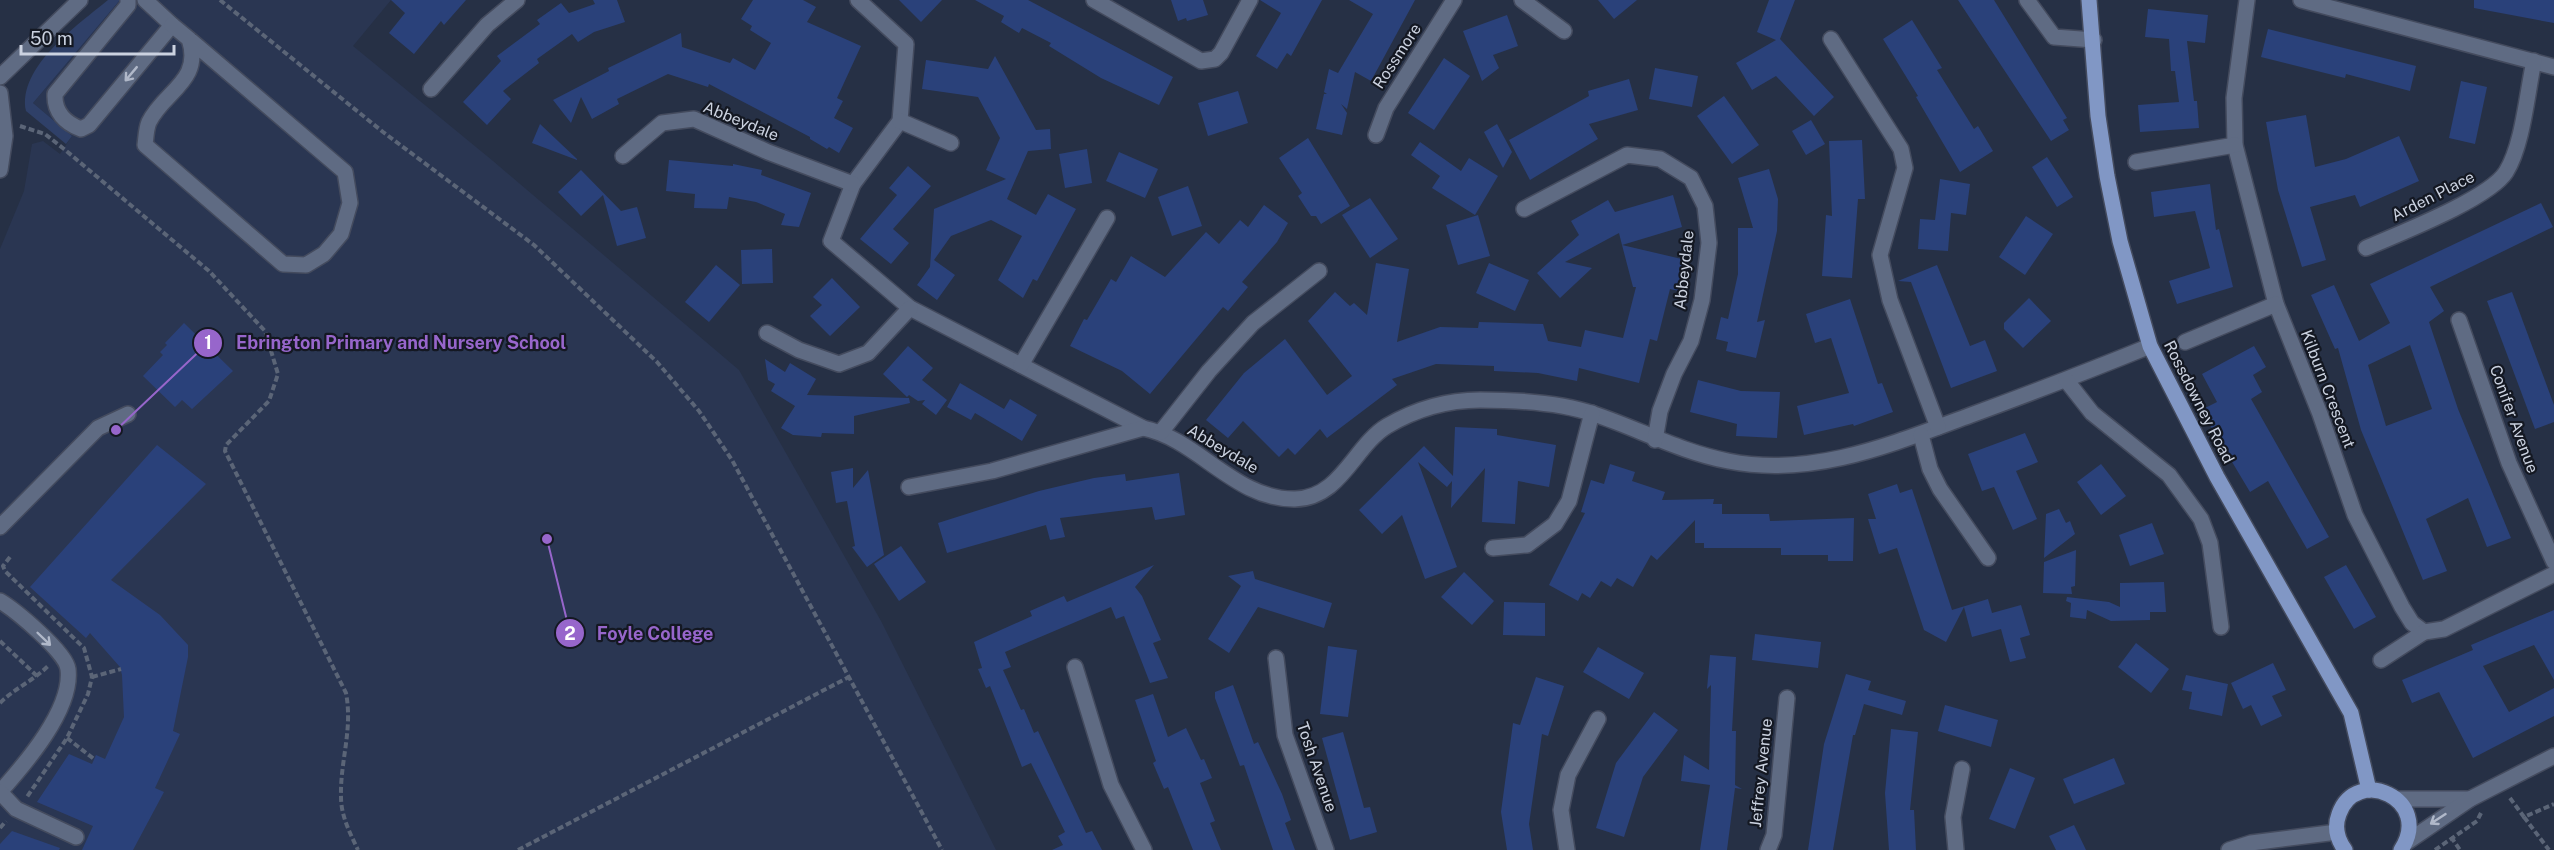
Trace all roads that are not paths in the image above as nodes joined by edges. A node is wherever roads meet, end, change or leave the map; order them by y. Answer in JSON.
{"nodes":[{"id":1,"x":80,"y":0,"type":"edge"},
{"id":2,"x":128,"y":0,"type":"edge"},
{"id":3,"x":146,"y":0,"type":"edge"},
{"id":4,"x":517,"y":0,"type":"edge"},
{"id":5,"x":858,"y":0,"type":"edge"},
{"id":6,"x":1095,"y":0,"type":"edge"},
{"id":7,"x":1250,"y":0,"type":"edge"},
{"id":8,"x":1454,"y":0,"type":"edge"},
{"id":9,"x":1522,"y":0,"type":"edge"},
{"id":10,"x":2027,"y":0,"type":"edge"},
{"id":11,"x":2089,"y":0,"type":"edge"},
{"id":12,"x":2247,"y":0,"type":"edge"},
{"id":13,"x":2301,"y":0,"type":"edge"},
{"id":14,"x":172,"y":24,"type":"junction"},
{"id":15,"x":1564,"y":31,"type":"dead end"},
{"id":16,"x":189,"y":39,"type":"junction"},
{"id":17,"x":1831,"y":39,"type":"dead end"},
{"id":18,"x":2094,"y":40,"type":"junction"},
{"id":19,"x":2534,"y":61,"type":"junction"},
{"id":20,"x":2554,"y":66,"type":"edge"},
{"id":21,"x":0,"y":77,"type":"edge"},
{"id":22,"x":431,"y":89,"type":"dead end"},
{"id":23,"x":0,"y":93,"type":"edge"},
{"id":24,"x":900,"y":121,"type":"junction"},
{"id":25,"x":1376,"y":135,"type":"dead end"},
{"id":26,"x":951,"y":143,"type":"dead end"},
{"id":27,"x":2235,"y":146,"type":"junction"},
{"id":28,"x":622,"y":156,"type":"dead end"},
{"id":29,"x":2136,"y":162,"type":"dead end"},
{"id":30,"x":0,"y":170,"type":"edge"},
{"id":31,"x":853,"y":184,"type":"junction"},
{"id":32,"x":1524,"y":209,"type":"dead end"},
{"id":33,"x":1107,"y":218,"type":"dead end"},
{"id":34,"x":2366,"y":248,"type":"dead end"},
{"id":35,"x":1319,"y":271,"type":"dead end"},
{"id":36,"x":2276,"y":304,"type":"junction"},
{"id":37,"x":910,"y":308,"type":"junction"},
{"id":38,"x":2459,"y":320,"type":"dead end"},
{"id":39,"x":766,"y":333,"type":"dead end"},
{"id":40,"x":2185,"y":342,"type":"dead end"},
{"id":41,"x":2150,"y":346,"type":"junction"},
{"id":42,"x":1021,"y":365,"type":"junction"},
{"id":43,"x":2066,"y":380,"type":"junction"},
{"id":44,"x":1592,"y":413,"type":"junction"},
{"id":45,"x":128,"y":414,"type":"dead end"},
{"id":46,"x":1938,"y":427,"type":"junction"},
{"id":47,"x":1143,"y":429,"type":"junction"},
{"id":48,"x":1161,"y":432,"type":"junction"},
{"id":49,"x":1921,"y":435,"type":"junction"},
{"id":50,"x":1655,"y":440,"type":"junction"},
{"id":51,"x":909,"y":487,"type":"dead end"},
{"id":52,"x":0,"y":527,"type":"edge"},
{"id":53,"x":1493,"y":548,"type":"dead end"},
{"id":54,"x":1988,"y":558,"type":"dead end"},
{"id":55,"x":2554,"y":562,"type":"edge"},
{"id":56,"x":2554,"y":574,"type":"edge"},
{"id":57,"x":0,"y":601,"type":"edge"},
{"id":58,"x":2221,"y":627,"type":"dead end"},
{"id":59,"x":2424,"y":632,"type":"junction"},
{"id":60,"x":1276,"y":657,"type":"dead end"},
{"id":61,"x":2381,"y":660,"type":"dead end"},
{"id":62,"x":1075,"y":667,"type":"dead end"},
{"id":63,"x":1786,"y":698,"type":"dead end"},
{"id":64,"x":1598,"y":719,"type":"dead end"},
{"id":65,"x":2554,"y":756,"type":"edge"},
{"id":66,"x":1962,"y":769,"type":"dead end"},
{"id":67,"x":2369,"y":790,"type":"junction"},
{"id":68,"x":0,"y":792,"type":"edge"},
{"id":69,"x":2470,"y":799,"type":"junction"},
{"id":70,"x":2398,"y":800,"type":"junction"},
{"id":71,"x":2337,"y":832,"type":"junction"},
{"id":72,"x":76,"y":837,"type":"dead end"},
{"id":73,"x":2404,"y":846,"type":"edge"},
{"id":74,"x":1144,"y":850,"type":"edge"},
{"id":75,"x":1326,"y":850,"type":"edge"},
{"id":76,"x":1567,"y":850,"type":"edge"},
{"id":77,"x":1768,"y":850,"type":"edge"},
{"id":78,"x":1956,"y":850,"type":"edge"},
{"id":79,"x":2229,"y":850,"type":"edge"},
{"id":80,"x":2344,"y":850,"type":"edge"}],
"edges":[{"from":1,"to":21,"type":"street"},
{"from":14,"to":2,"type":"street","one_way":true},
{"from":3,"to":14,"type":"street"},
{"from":4,"to":22,"type":"street"},
{"from":5,"to":24,"type":"street"},
{"from":6,"to":7,"type":"street"},
{"from":8,"to":25,"type":"street","name":"Rossmore"},
{"from":9,"to":15,"type":"street"},
{"from":10,"to":18,"type":"street"},
{"from":11,"to":18,"type":"main road","name":"Rossdowney Road"},
{"from":12,"to":27,"type":"street","name":"Kilburn Crescent"},
{"from":13,"to":19,"type":"street"},
{"from":14,"to":16,"type":"street"},
{"from":16,"to":16,"type":"street"},
{"from":17,"to":46,"type":"street"},
{"from":18,"to":41,"type":"main road","name":"Rossdowney Road"},
{"from":19,"to":20,"type":"street"},
{"from":19,"to":34,"type":"street","name":"Arden Place"},
{"from":23,"to":30,"type":"street"},
{"from":24,"to":26,"type":"street"},
{"from":24,"to":31,"type":"street","name":"Abbeydale"},
{"from":27,"to":29,"type":"street"},
{"from":27,"to":36,"type":"street","name":"Kilburn Crescent"},
{"from":28,"to":31,"type":"street","name":"Abbeydale"},
{"from":31,"to":37,"type":"street","name":"Abbeydale"},
{"from":32,"to":50,"type":"street","name":"Abbeydale"},
{"from":33,"to":42,"type":"street"},
{"from":35,"to":48,"type":"street","name":"Abbeydale"},
{"from":36,"to":40,"type":"street"},
{"from":36,"to":59,"type":"street","name":"Kilburn Crescent"},
{"from":37,"to":39,"type":"street"},
{"from":37,"to":42,"type":"street","name":"Abbeydale"},
{"from":38,"to":55,"type":"street","name":"Conifer Avenue"},
{"from":41,"to":43,"type":"street","name":"Abbeydale"},
{"from":41,"to":67,"type":"main road","name":"Rossdowney Road"},
{"from":42,"to":47,"type":"street","name":"Abbeydale"},
{"from":43,"to":46,"type":"street","name":"Abbeydale"},
{"from":43,"to":58,"type":"street"},
{"from":44,"to":48,"type":"street","name":"Abbeydale"},
{"from":44,"to":50,"type":"street","name":"Abbeydale"},
{"from":44,"to":53,"type":"street"},
{"from":45,"to":52,"type":"street"},
{"from":46,"to":49,"type":"street","name":"Abbeydale"},
{"from":47,"to":48,"type":"street","name":"Abbeydale"},
{"from":47,"to":51,"type":"street","name":"Abbeydale"},
{"from":49,"to":50,"type":"street","name":"Abbeydale"},
{"from":49,"to":54,"type":"street"},
{"from":56,"to":59,"type":"street"},
{"from":57,"to":68,"type":"street","one_way":true},
{"from":59,"to":61,"type":"street"},
{"from":60,"to":75,"type":"street","name":"Tosh Avenue"},
{"from":62,"to":74,"type":"street"},
{"from":63,"to":77,"type":"street","name":"Jeffrey Avenue"},
{"from":64,"to":76,"type":"street"},
{"from":65,"to":69,"type":"street"},
{"from":66,"to":78,"type":"street"},
{"from":67,"to":70,"type":"main road"},
{"from":67,"to":71,"type":"main road"},
{"from":68,"to":72,"type":"street"},
{"from":69,"to":70,"type":"street"},
{"from":69,"to":73,"type":"street","one_way":true},
{"from":70,"to":73,"type":"main road"},
{"from":71,"to":79,"type":"street"},
{"from":71,"to":80,"type":"main road"}]}
